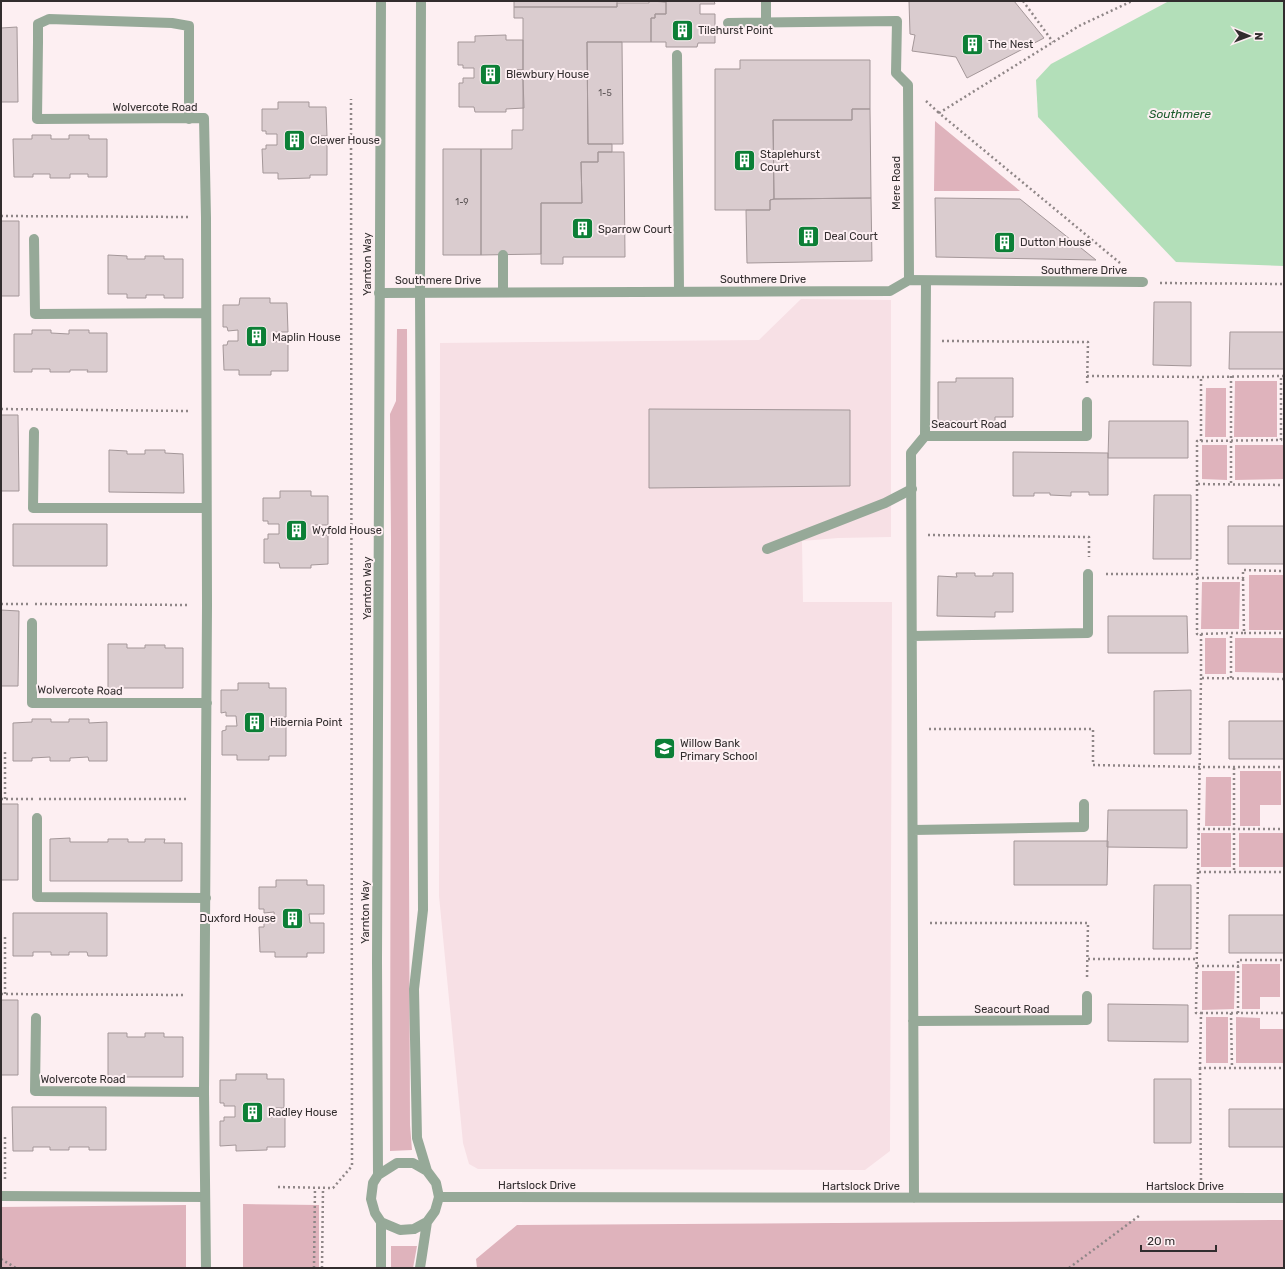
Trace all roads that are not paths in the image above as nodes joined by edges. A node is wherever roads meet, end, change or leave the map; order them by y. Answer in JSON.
{"nodes":[{"id":1,"x":381,"y":1,"type":"edge"},
{"id":2,"x":422,"y":1,"type":"edge"},
{"id":3,"x":766,"y":1,"type":"edge"},
{"id":4,"x":766,"y":22,"type":"junction"},
{"id":5,"x":728,"y":23,"type":"dead end"},
{"id":6,"x":677,"y":55,"type":"dead end"},
{"id":7,"x":189,"y":119,"type":"junction"},
{"id":8,"x":34,"y":238,"type":"dead end"},
{"id":9,"x":503,"y":255,"type":"dead end"},
{"id":10,"x":908,"y":280,"type":"junction"},
{"id":11,"x":926,"y":281,"type":"junction"},
{"id":12,"x":1143,"y":282,"type":"road end"},
{"id":13,"x":679,"y":291,"type":"junction"},
{"id":14,"x":503,"y":292,"type":"junction"},
{"id":15,"x":379,"y":293,"type":"junction"},
{"id":16,"x":420,"y":293,"type":"junction"},
{"id":17,"x":206,"y":313,"type":"junction"},
{"id":18,"x":1087,"y":402,"type":"road end"},
{"id":19,"x":34,"y":432,"type":"dead end"},
{"id":20,"x":925,"y":436,"type":"junction"},
{"id":21,"x":912,"y":489,"type":"junction"},
{"id":22,"x":206,"y":508,"type":"junction"},
{"id":23,"x":767,"y":548,"type":"dead end"},
{"id":24,"x":1088,"y":574,"type":"road end"},
{"id":25,"x":32,"y":623,"type":"dead end"},
{"id":26,"x":912,"y":636,"type":"junction"},
{"id":27,"x":207,"y":703,"type":"junction"},
{"id":28,"x":1084,"y":804,"type":"dead end"},
{"id":29,"x":37,"y":818,"type":"dead end"},
{"id":30,"x":913,"y":830,"type":"junction"},
{"id":31,"x":206,"y":898,"type":"junction"},
{"id":32,"x":1087,"y":996,"type":"road end"},
{"id":33,"x":36,"y":1018,"type":"dead end"},
{"id":34,"x":913,"y":1021,"type":"junction"},
{"id":35,"x":204,"y":1092,"type":"junction"},
{"id":36,"x":427,"y":1171,"type":"junction"},
{"id":37,"x":378,"y":1176,"type":"junction"},
{"id":38,"x":3,"y":1196,"type":"edge"},
{"id":39,"x":206,"y":1197,"type":"junction"},
{"id":40,"x":439,"y":1197,"type":"junction"},
{"id":41,"x":914,"y":1198,"type":"junction"},
{"id":42,"x":1284,"y":1198,"type":"edge"},
{"id":43,"x":381,"y":1222,"type":"junction"},
{"id":44,"x":427,"y":1222,"type":"junction"},
{"id":45,"x":206,"y":1268,"type":"edge"},
{"id":46,"x":381,"y":1268,"type":"edge"},
{"id":47,"x":420,"y":1268,"type":"edge"}],
"edges":[{"from":1,"to":15,"type":"street","name":"Yarnton Way"},
{"from":2,"to":16,"type":"street"},
{"from":3,"to":4,"type":"street"},
{"from":4,"to":5,"type":"street"},
{"from":4,"to":10,"type":"street","name":"Mere Road"},
{"from":6,"to":13,"type":"street"},
{"from":7,"to":7,"type":"street","name":"Wolvercote Road"},
{"from":7,"to":17,"type":"street","name":"Wolvercote Road"},
{"from":8,"to":17,"type":"street"},
{"from":9,"to":14,"type":"street"},
{"from":10,"to":11,"type":"street","name":"Southmere Drive"},
{"from":10,"to":13,"type":"street","name":"Southmere Drive"},
{"from":11,"to":12,"type":"street","name":"Southmere Drive"},
{"from":11,"to":20,"type":"street"},
{"from":13,"to":14,"type":"street","name":"Southmere Drive"},
{"from":14,"to":16,"type":"street","name":"Southmere Drive"},
{"from":15,"to":16,"type":"street","name":"Southmere Drive"},
{"from":15,"to":37,"type":"street","name":"Yarnton Way"},
{"from":16,"to":36,"type":"street"},
{"from":17,"to":22,"type":"street","name":"Wolvercote Road"},
{"from":18,"to":20,"type":"street","name":"Seacourt Road"},
{"from":19,"to":22,"type":"street"},
{"from":20,"to":21,"type":"street","name":"Seacourt Road"},
{"from":21,"to":23,"type":"street"},
{"from":21,"to":26,"type":"street","name":"Seacourt Road"},
{"from":22,"to":27,"type":"street","name":"Wolvercote Road"},
{"from":24,"to":26,"type":"street"},
{"from":25,"to":27,"type":"street","name":"Wolvercote Road"},
{"from":26,"to":30,"type":"street","name":"Seacourt Road"},
{"from":27,"to":31,"type":"street","name":"Wolvercote Road"},
{"from":28,"to":30,"type":"street"},
{"from":29,"to":31,"type":"street"},
{"from":30,"to":34,"type":"street","name":"Seacourt Road"},
{"from":31,"to":35,"type":"street","name":"Wolvercote Road"},
{"from":32,"to":34,"type":"street","name":"Seacourt Road"},
{"from":33,"to":35,"type":"street","name":"Wolvercote Road"},
{"from":34,"to":41,"type":"street","name":"Seacourt Road"},
{"from":35,"to":39,"type":"street","name":"Wolvercote Road"},
{"from":36,"to":37,"type":"street"},
{"from":36,"to":40,"type":"street"},
{"from":37,"to":43,"type":"street","name":"Yarnton Way"},
{"from":38,"to":39,"type":"street"},
{"from":39,"to":45,"type":"street","name":"Wolvercote Road"},
{"from":40,"to":41,"type":"street","name":"Hartslock Drive"},
{"from":40,"to":44,"type":"street"},
{"from":41,"to":42,"type":"street","name":"Hartslock Drive"},
{"from":43,"to":44,"type":"street"},
{"from":43,"to":46,"type":"street","name":"Yarnton Way"},
{"from":44,"to":47,"type":"street"}]}
